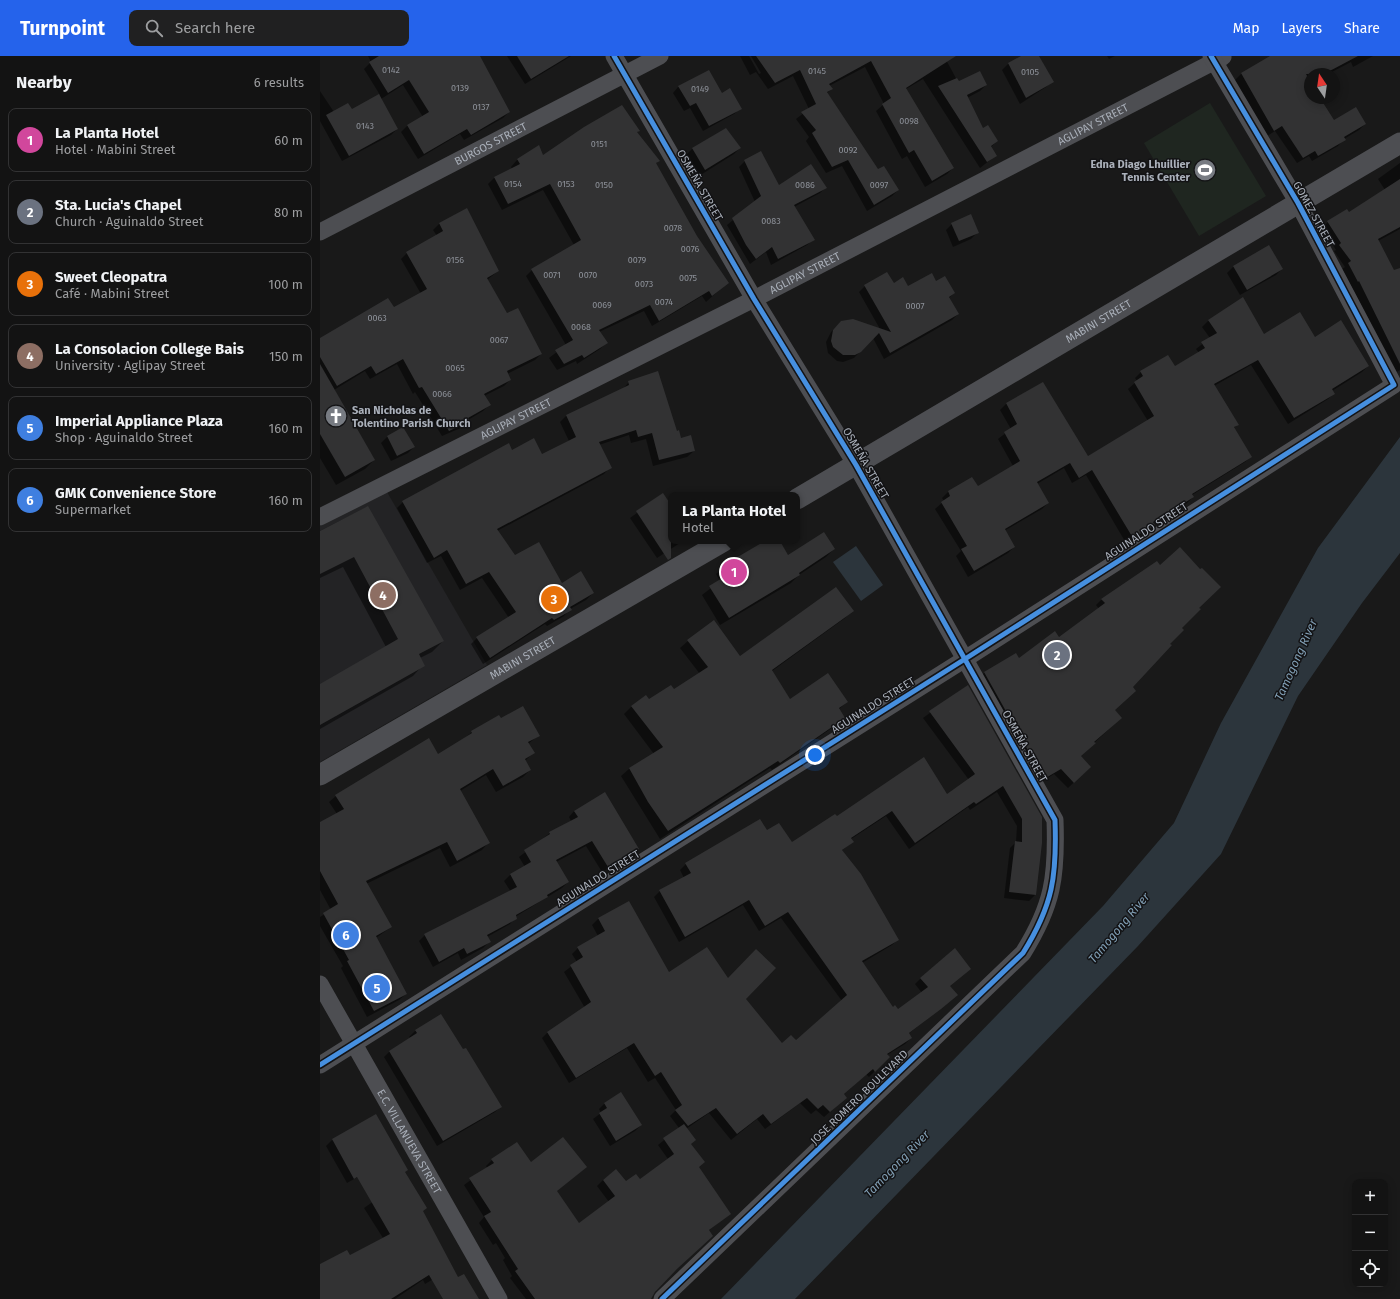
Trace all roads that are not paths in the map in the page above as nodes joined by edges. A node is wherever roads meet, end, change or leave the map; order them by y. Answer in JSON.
{"nodes":[{"id":1,"x":614,"y":56,"type":"edge"},
{"id":2,"x":660,"y":56,"type":"edge"},
{"id":3,"x":1216,"y":58,"type":"edge"},
{"id":4,"x":625,"y":75,"type":"junction"},
{"id":5,"x":1400,"y":142,"type":"edge"},
{"id":6,"x":1298,"y":203,"type":"junction"},
{"id":7,"x":320,"y":232,"type":"edge"},
{"id":8,"x":754,"y":299,"type":"junction"},
{"id":9,"x":1394,"y":385,"type":"joint"},
{"id":10,"x":856,"y":465,"type":"junction"},
{"id":11,"x":800,"y":497,"type":"edge"},
{"id":12,"x":320,"y":517,"type":"edge"},
{"id":13,"x":719,"y":544,"type":"edge"},
{"id":14,"x":965,"y":658,"type":"junction"},
{"id":15,"x":320,"y":775,"type":"edge"},
{"id":16,"x":1051,"y":896,"type":"joint"},
{"id":17,"x":320,"y":984,"type":"edge"},
{"id":18,"x":353,"y":1044,"type":"junction"},
{"id":19,"x":320,"y":1065,"type":"edge"},
{"id":20,"x":499,"y":1299,"type":"edge"},
{"id":21,"x":662,"y":1299,"type":"edge"}],
"edges":[{"from":1,"to":4,"type":"street","name":"OSMEÑA STREET"},
{"from":2,"to":4,"type":"street","name":"BURGOS STREET"},
{"from":3,"to":6,"type":"street","name":"GOMEZ STREET"},
{"from":3,"to":8,"type":"street","name":"AGLIPAY STREET"},
{"from":4,"to":7,"type":"street","name":"BURGOS STREET"},
{"from":4,"to":8,"type":"street","name":"OSMEÑA STREET"},
{"from":5,"to":6,"type":"street","name":"MABINI STREET"},
{"from":6,"to":9,"type":"street","name":"GOMEZ STREET"},
{"from":6,"to":10,"type":"street","name":"MABINI STREET"},
{"from":8,"to":10,"type":"street","name":"OSMEÑA STREET"},
{"from":8,"to":12,"type":"street","name":"AGLIPAY STREET"},
{"from":9,"to":14,"type":"street","name":"AGUINALDO STREET"},
{"from":10,"to":11,"type":"street","name":"MABINI STREET"},
{"from":10,"to":14,"type":"street","name":"OSMEÑA STREET"},
{"from":13,"to":15,"type":"street","name":"MABINI STREET"},
{"from":14,"to":16,"type":"street","name":"OSMEÑA STREET"},
{"from":14,"to":18,"type":"street","name":"AGUINALDO STREET"},
{"from":16,"to":21,"type":"street","name":"JOSE ROMERO BOULEVARD"},
{"from":17,"to":18,"type":"street","name":"E.C. VILLANUEVA STREET"},
{"from":18,"to":19,"type":"street","name":"AGUINALDO STREET"},
{"from":18,"to":20,"type":"street","name":"E.C. VILLANUEVA STREET"}]}
